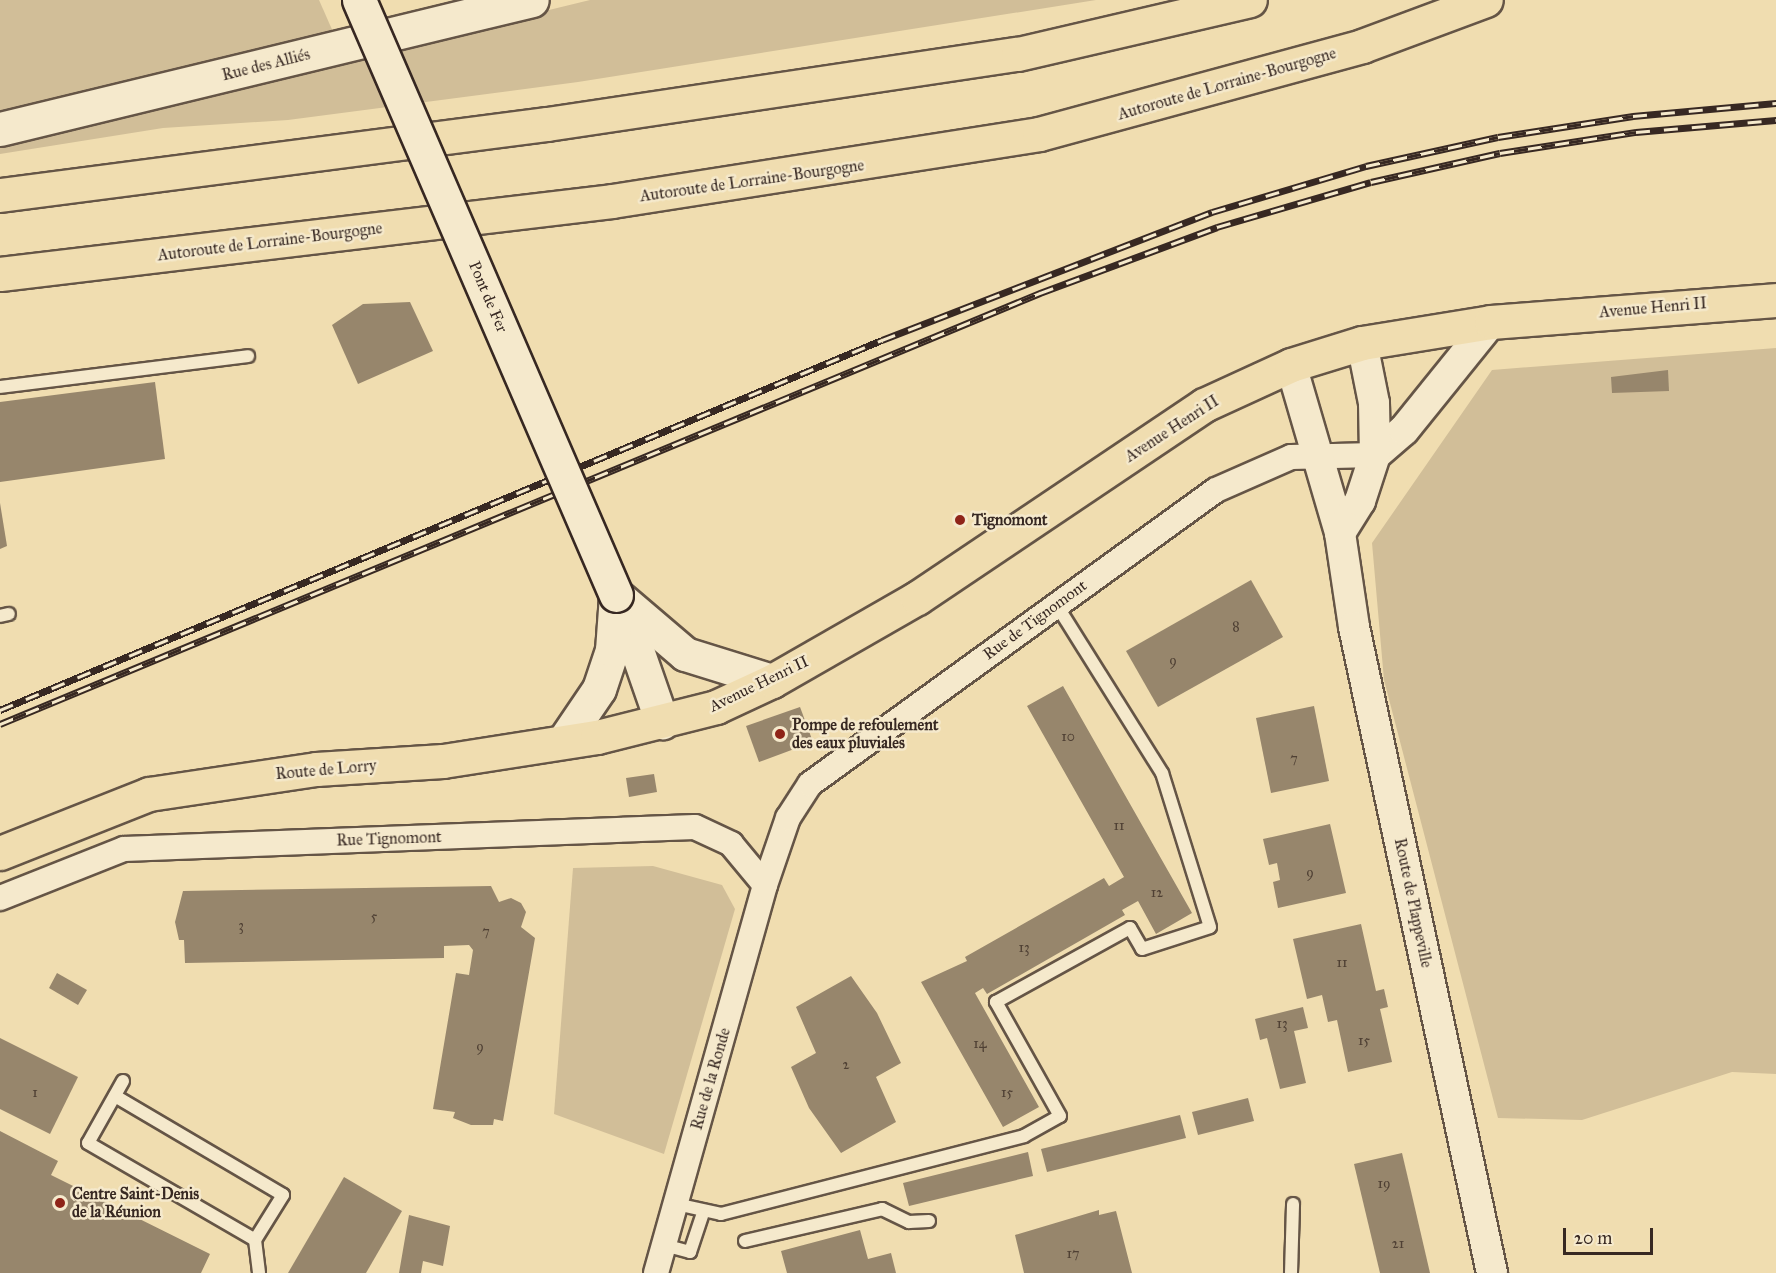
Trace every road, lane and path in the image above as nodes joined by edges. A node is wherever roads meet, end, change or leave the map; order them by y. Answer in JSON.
{"nodes":[{"id":1,"x":359,"y":0,"type":"edge"},
{"id":2,"x":532,"y":0,"type":"edge"},
{"id":3,"x":1250,"y":0,"type":"edge"},
{"id":4,"x":1486,"y":0,"type":"edge"},
{"id":5,"x":0,"y":129,"type":"edge"},
{"id":6,"x":0,"y":195,"type":"edge"},
{"id":7,"x":0,"y":274,"type":"edge"},
{"id":8,"x":1776,"y":300,"type":"edge"},
{"id":9,"x":1491,"y":322,"type":"junction"},
{"id":10,"x":1362,"y":343,"type":"junction"},
{"id":11,"x":248,"y":356,"type":"dead end"},
{"id":12,"x":1291,"y":365,"type":"junction"},
{"id":13,"x":0,"y":387,"type":"edge"},
{"id":14,"x":1313,"y":454,"type":"junction"},
{"id":15,"x":1375,"y":455,"type":"junction"},
{"id":16,"x":1340,"y":533,"type":"junction"},
{"id":17,"x":616,"y":595,"type":"junction"},
{"id":18,"x":1056,"y":604,"type":"junction"},
{"id":19,"x":772,"y":681,"type":"junction"},
{"id":20,"x":662,"y":722,"type":"junction"},
{"id":21,"x":565,"y":739,"type":"junction"},
{"id":22,"x":0,"y":853,"type":"edge"},
{"id":23,"x":765,"y":885,"type":"junction"},
{"id":24,"x":0,"y":898,"type":"edge"},
{"id":25,"x":123,"y":1081,"type":"dead end"},
{"id":26,"x":115,"y":1096,"type":"junction"},
{"id":27,"x":676,"y":1204,"type":"junction"},
{"id":28,"x":1293,"y":1204,"type":"dead end"},
{"id":29,"x":703,"y":1213,"type":"junction"},
{"id":30,"x":929,"y":1221,"type":"dead end"},
{"id":31,"x":255,"y":1240,"type":"junction"},
{"id":32,"x":746,"y":1241,"type":"dead end"},
{"id":33,"x":664,"y":1245,"type":"junction"},
{"id":34,"x":259,"y":1273,"type":"edge"},
{"id":35,"x":656,"y":1273,"type":"edge"},
{"id":36,"x":1291,"y":1273,"type":"edge"},
{"id":37,"x":1492,"y":1273,"type":"edge"}],
"edges":[{"from":1,"to":17,"type":"main road","name":"Pont de Fer","bridge":true},
{"from":2,"to":5,"type":"main road","name":"Rue des Alliés"},
{"from":3,"to":6,"type":"main road"},
{"from":4,"to":7,"type":"main road","name":"Autoroute de Lorraine-Bourgogne"},
{"from":8,"to":9,"type":"main road","name":"Avenue Henri II"},
{"from":9,"to":10,"type":"main road","name":"Avenue Henri II"},
{"from":9,"to":15,"type":"street"},
{"from":10,"to":12,"type":"main road","name":"Avenue Henri II"},
{"from":10,"to":15,"type":"street"},
{"from":11,"to":13,"type":"lane"},
{"from":12,"to":14,"type":"street","name":"Route de Plappeville"},
{"from":12,"to":19,"type":"main road","name":"Avenue Henri II"},
{"from":14,"to":15,"type":"street","name":"Rue de Tignomont"},
{"from":14,"to":16,"type":"street","name":"Route de Plappeville"},
{"from":14,"to":18,"type":"street","name":"Rue de Tignomont"},
{"from":15,"to":16,"type":"street"},
{"from":16,"to":37,"type":"street","name":"Route de Plappeville"},
{"from":17,"to":19,"type":"main road"},
{"from":17,"to":20,"type":"main road","name":"Pont de Fer"},
{"from":17,"to":21,"type":"main road"},
{"from":18,"to":23,"type":"street","name":"Rue de Tignomont"},
{"from":18,"to":29,"type":"lane"},
{"from":19,"to":20,"type":"main road","name":"Avenue Henri II"},
{"from":20,"to":21,"type":"main road","name":"Route de Lorry"},
{"from":21,"to":22,"type":"main road","name":"Route de Lorry"},
{"from":23,"to":24,"type":"street","name":"Rue Tignomont"},
{"from":23,"to":27,"type":"street","name":"Rue de la Ronde"},
{"from":25,"to":26,"type":"lane"},
{"from":26,"to":31,"type":"lane"},
{"from":26,"to":31,"type":"lane"},
{"from":27,"to":29,"type":"lane"},
{"from":27,"to":33,"type":"street","name":"Rue de la Ronde"},
{"from":28,"to":36,"type":"lane"},
{"from":29,"to":33,"type":"lane"},
{"from":30,"to":32,"type":"lane"},
{"from":31,"to":34,"type":"lane"},
{"from":33,"to":35,"type":"street","name":"Rue de la Ronde"}]}
